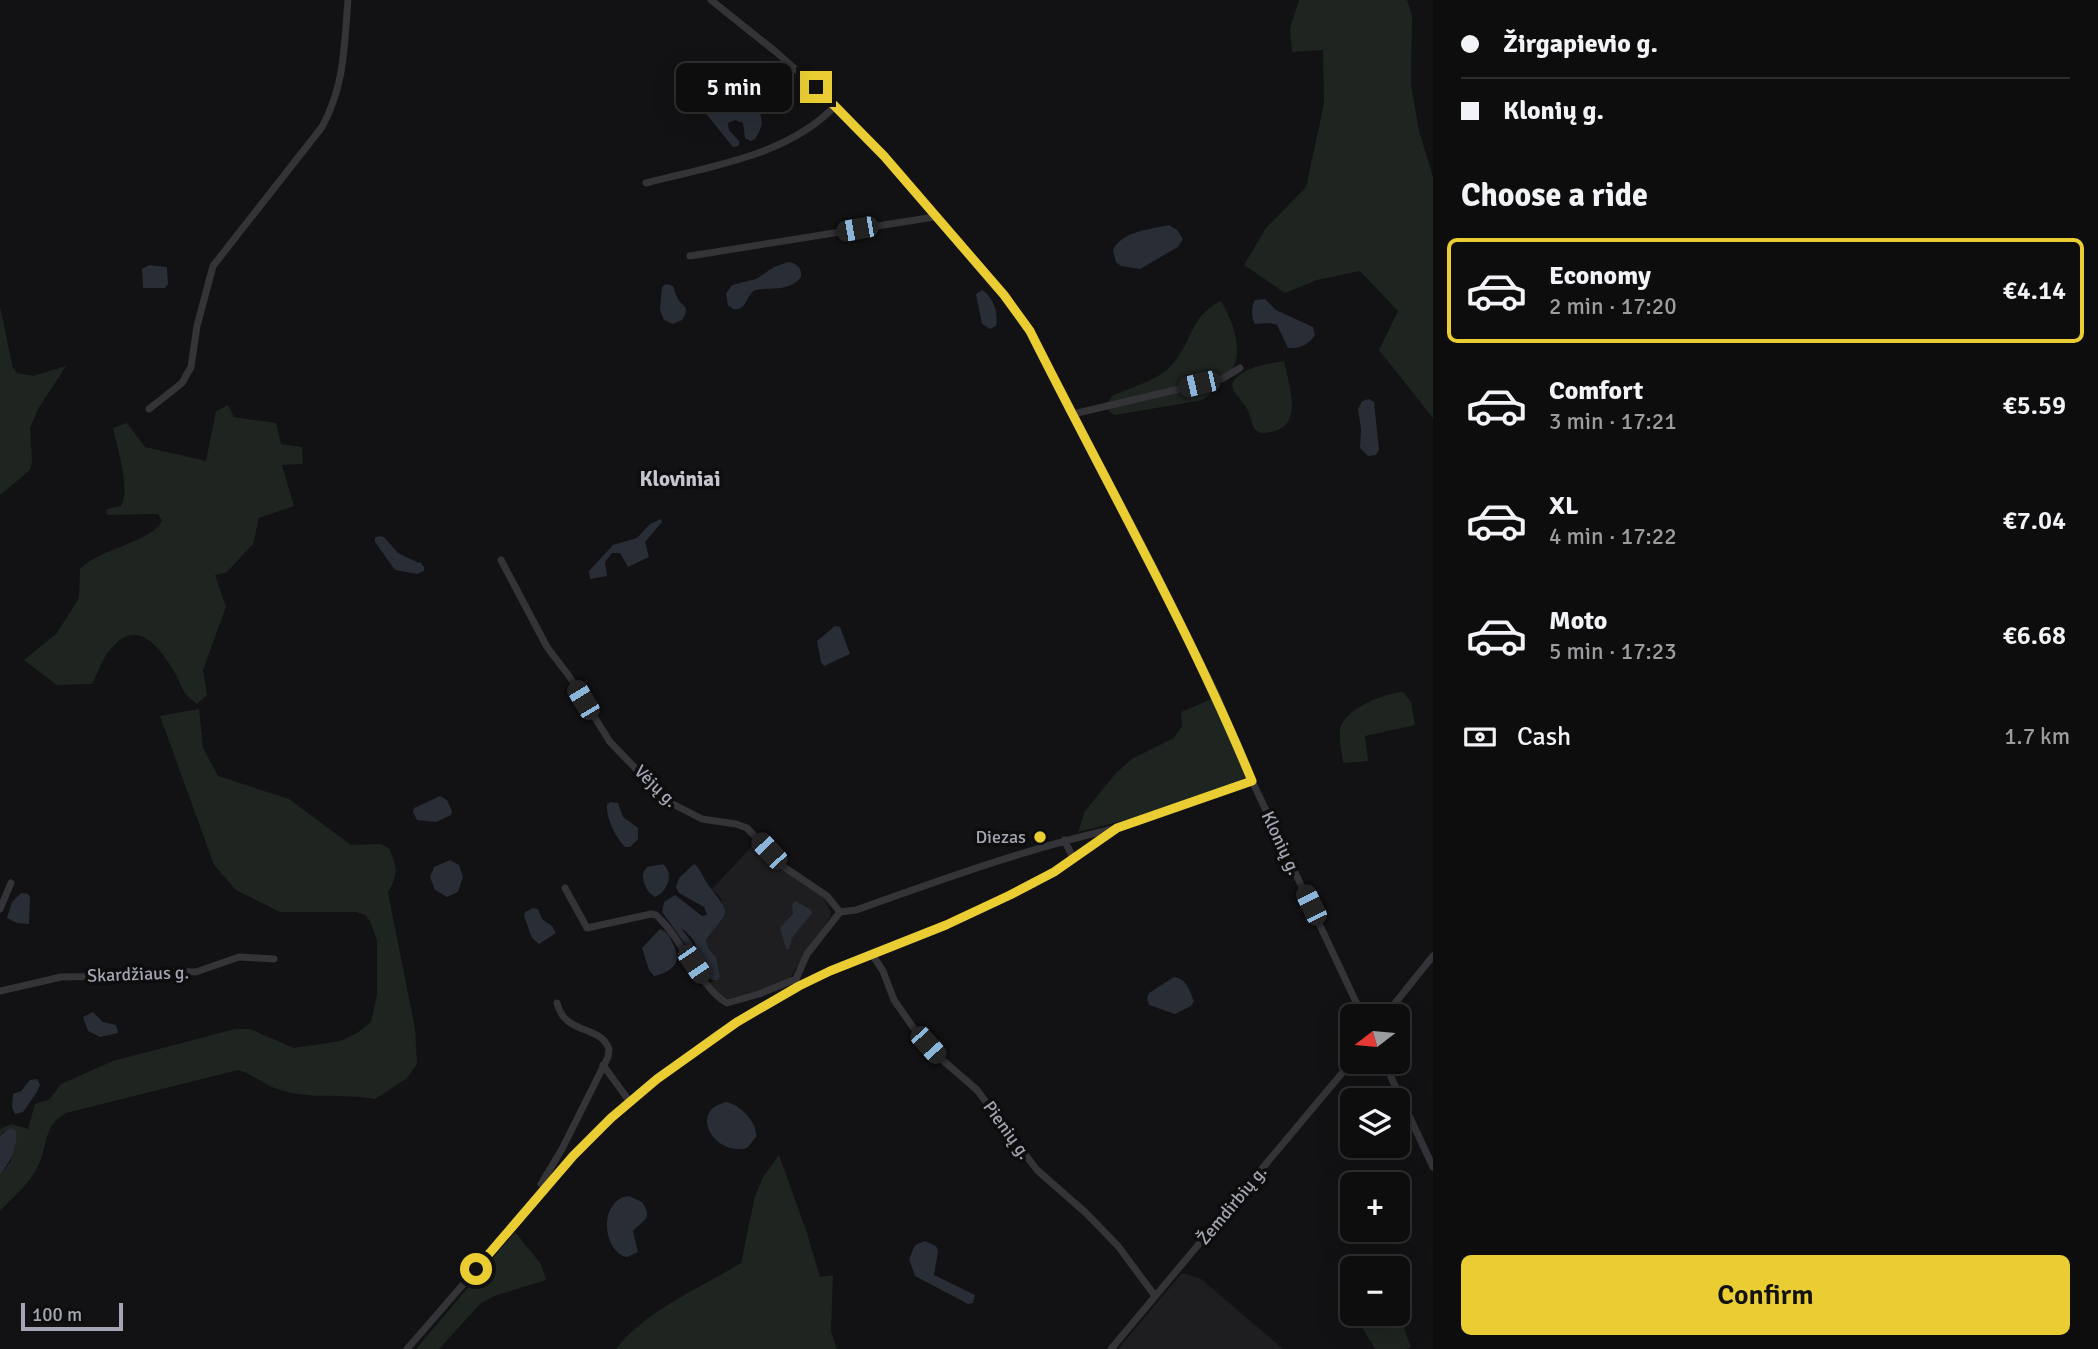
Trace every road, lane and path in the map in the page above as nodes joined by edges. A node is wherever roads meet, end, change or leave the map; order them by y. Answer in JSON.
{"nodes":[{"id":1,"x":348,"y":0,"type":"edge"},
{"id":2,"x":711,"y":0,"type":"edge"},
{"id":3,"x":836,"y":105,"type":"junction"},
{"id":4,"x":646,"y":183,"type":"dead end"},
{"id":5,"x":934,"y":217,"type":"junction"},
{"id":6,"x":690,"y":256,"type":"dead end"},
{"id":7,"x":1240,"y":368,"type":"dead end"},
{"id":8,"x":149,"y":409,"type":"dead end"},
{"id":9,"x":1073,"y":414,"type":"junction"},
{"id":10,"x":502,"y":560,"type":"dead end"},
{"id":11,"x":1252,"y":781,"type":"junction"},
{"id":12,"x":1117,"y":828,"type":"junction"},
{"id":13,"x":1064,"y":840,"type":"junction"},
{"id":14,"x":1074,"y":859,"type":"junction"},
{"id":15,"x":11,"y":883,"type":"dead end"},
{"id":16,"x":565,"y":888,"type":"dead end"},
{"id":17,"x":0,"y":909,"type":"edge"},
{"id":18,"x":840,"y":912,"type":"junction"},
{"id":19,"x":872,"y":954,"type":"junction"},
{"id":20,"x":1433,"y":956,"type":"edge"},
{"id":21,"x":274,"y":960,"type":"dead end"},
{"id":22,"x":797,"y":983,"type":"junction"},
{"id":23,"x":0,"y":991,"type":"edge"},
{"id":24,"x":558,"y":1003,"type":"dead end"},
{"id":25,"x":1357,"y":1004,"type":"edge"},
{"id":26,"x":1394,"y":1004,"type":"edge"},
{"id":27,"x":603,"y":1065,"type":"junction"},
{"id":28,"x":1341,"y":1074,"type":"edge"},
{"id":29,"x":1390,"y":1074,"type":"edge"},
{"id":30,"x":629,"y":1102,"type":"junction"},
{"id":31,"x":1433,"y":1167,"type":"edge"},
{"id":32,"x":541,"y":1184,"type":"dead end"},
{"id":33,"x":1155,"y":1296,"type":"junction"},
{"id":34,"x":407,"y":1349,"type":"edge"},
{"id":35,"x":1111,"y":1349,"type":"edge"}],
"edges":[{"from":1,"to":8,"type":"street"},
{"from":2,"to":3,"type":"street","name":"Klonių g."},
{"from":3,"to":4,"type":"street"},
{"from":3,"to":5,"type":"street","name":"Klonių g."},
{"from":5,"to":6,"type":"street"},
{"from":5,"to":9,"type":"street","name":"Klonių g."},
{"from":7,"to":9,"type":"street"},
{"from":9,"to":11,"type":"street","name":"Klonių g."},
{"from":10,"to":18,"type":"street","name":"Vėjų g."},
{"from":11,"to":12,"type":"street"},
{"from":11,"to":25,"type":"street","name":"Klonių g."},
{"from":12,"to":13,"type":"street"},
{"from":12,"to":14,"type":"street"},
{"from":13,"to":14,"type":"street"},
{"from":13,"to":18,"type":"street"},
{"from":14,"to":19,"type":"street"},
{"from":15,"to":17,"type":"street"},
{"from":16,"to":22,"type":"street"},
{"from":18,"to":22,"type":"street"},
{"from":19,"to":22,"type":"street"},
{"from":19,"to":33,"type":"street","name":"Pienių g."},
{"from":20,"to":26,"type":"street"},
{"from":21,"to":23,"type":"street","name":"Skardžiaus g."},
{"from":22,"to":30,"type":"street"},
{"from":24,"to":27,"type":"street"},
{"from":27,"to":30,"type":"street"},
{"from":27,"to":32,"type":"street"},
{"from":28,"to":33,"type":"street","name":"Žemdirbių g."},
{"from":29,"to":31,"type":"street"},
{"from":30,"to":34,"type":"street"},
{"from":33,"to":35,"type":"street","name":"Žemdirbių g."}]}
